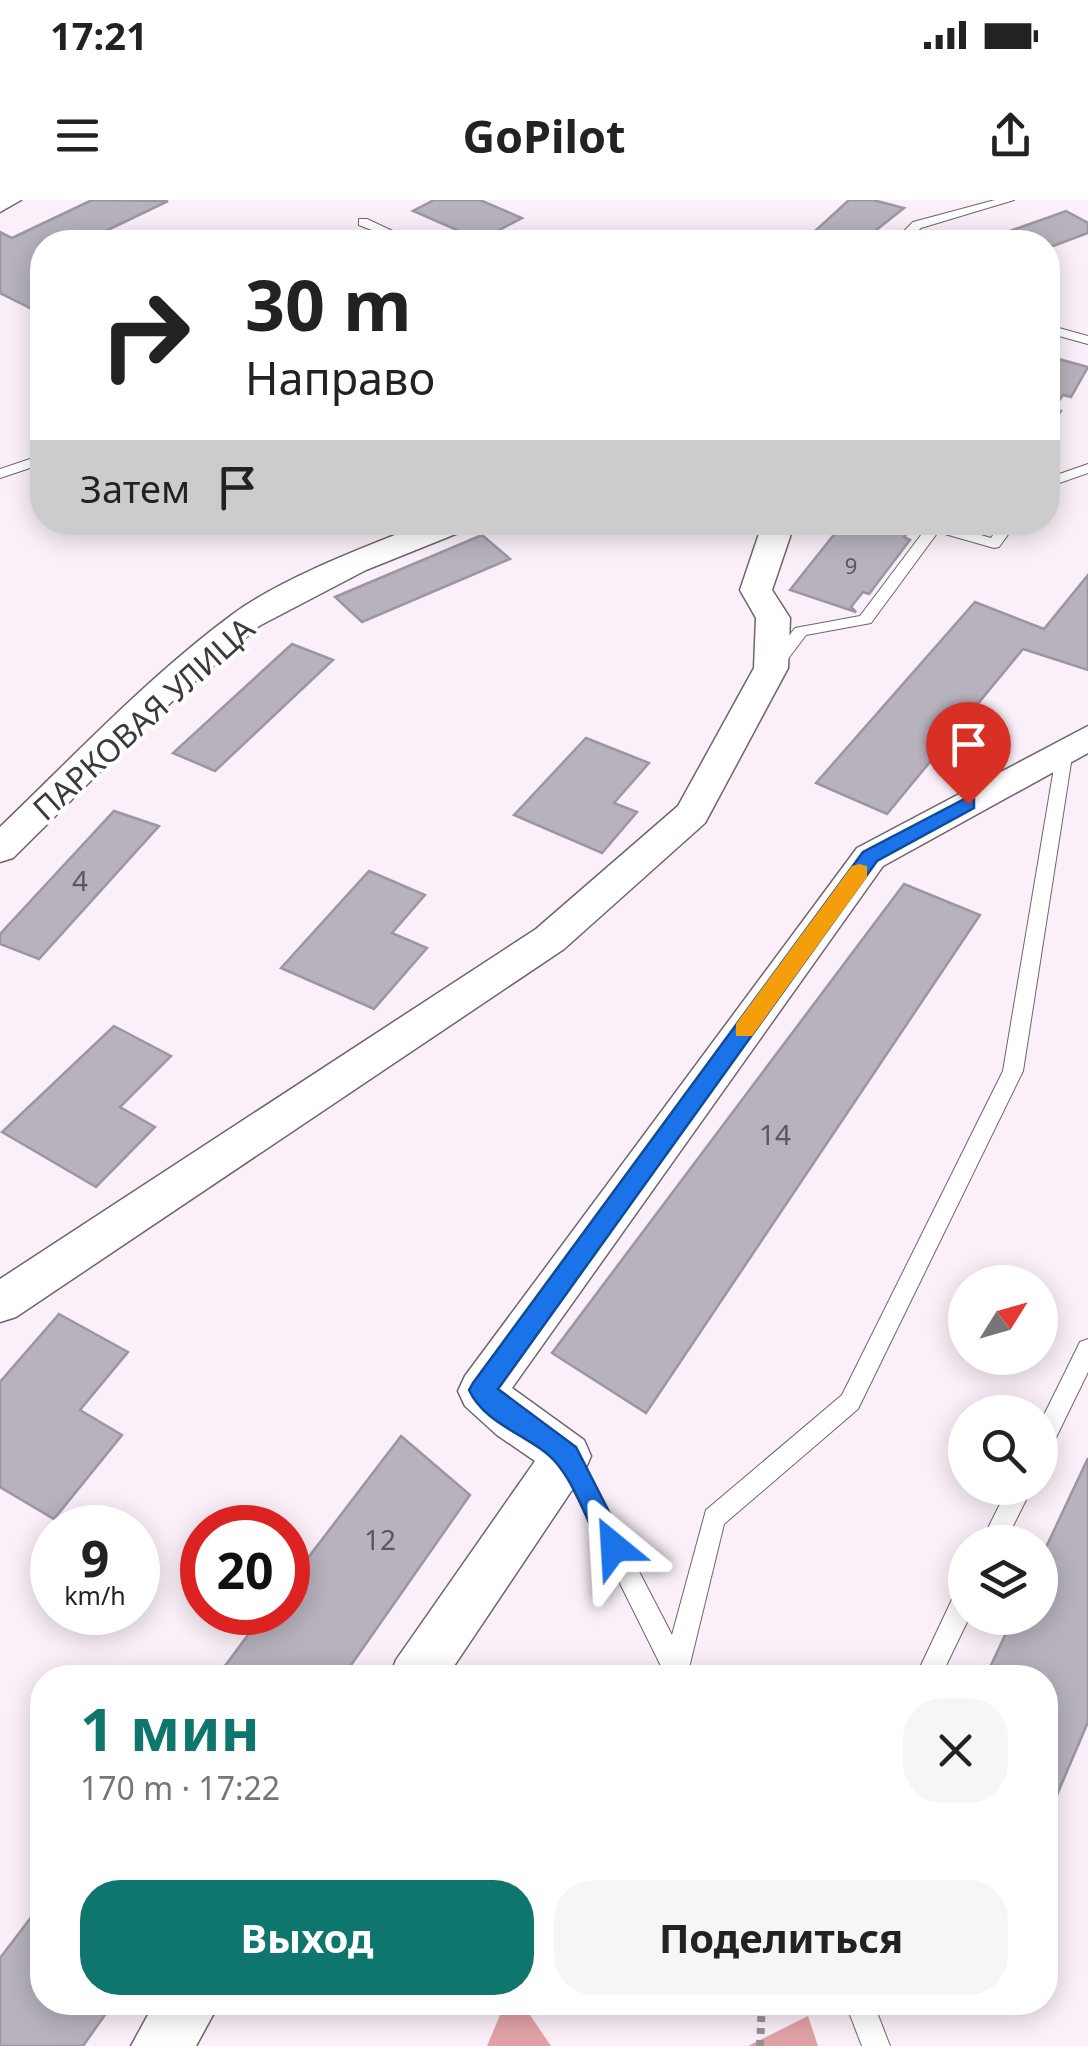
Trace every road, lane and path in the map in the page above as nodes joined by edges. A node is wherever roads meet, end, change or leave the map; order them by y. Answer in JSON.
{"nodes":[{"id":1,"x":8,"y":200,"type":"edge"},
{"id":2,"x":1008,"y":200,"type":"edge"},
{"id":3,"x":0,"y":204,"type":"edge"},
{"id":4,"x":363,"y":222,"type":"dead end"},
{"id":5,"x":382,"y":230,"type":"edge"},
{"id":6,"x":913,"y":230,"type":"edge"},
{"id":7,"x":1060,"y":332,"type":"edge"},
{"id":8,"x":1088,"y":340,"type":"edge"},
{"id":9,"x":30,"y":463,"type":"edge"},
{"id":10,"x":1088,"y":468,"type":"edge"},
{"id":11,"x":0,"y":474,"type":"edge"},
{"id":12,"x":1060,"y":478,"type":"edge"},
{"id":13,"x":424,"y":535,"type":"edge"},
{"id":14,"x":775,"y":535,"type":"edge"},
{"id":15,"x":928,"y":535,"type":"edge"},
{"id":16,"x":964,"y":535,"type":"edge"},
{"id":17,"x":1001,"y":535,"type":"edge"},
{"id":18,"x":771,"y":668,"type":"junction"},
{"id":19,"x":1076,"y":744,"type":"edge"},
{"id":20,"x":0,"y":849,"type":"edge"},
{"id":21,"x":0,"y":1303,"type":"edge"},
{"id":22,"x":1088,"y":1349,"type":"edge"},
{"id":23,"x":1058,"y":1410,"type":"edge"},
{"id":24,"x":567,"y":1456,"type":"junction"},
{"id":25,"x":948,"y":1635,"type":"edge"},
{"id":26,"x":423,"y":1665,"type":"edge"},
{"id":27,"x":675,"y":1665,"type":"edge"},
{"id":28,"x":681,"y":1665,"type":"edge"},
{"id":29,"x":933,"y":1665,"type":"edge"},
{"id":30,"x":182,"y":2015,"type":"edge"},
{"id":31,"x":761,"y":2015,"type":"edge"},
{"id":32,"x":864,"y":2015,"type":"edge"},
{"id":33,"x":161,"y":2046,"type":"edge"},
{"id":34,"x":760,"y":2046,"type":"edge"},
{"id":35,"x":876,"y":2046,"type":"edge"}],
"edges":[{"from":1,"to":3,"type":"street"},
{"from":2,"to":6,"type":"lane"},
{"from":4,"to":5,"type":"lane"},
{"from":7,"to":8,"type":"lane"},
{"from":9,"to":11,"type":"lane"},
{"from":10,"to":12,"type":"lane"},
{"from":13,"to":20,"type":"street","name":"ПАРКОВАЯ УЛИЦА"},
{"from":14,"to":18,"type":"street"},
{"from":15,"to":18,"type":"lane"},
{"from":16,"to":17,"type":"lane"},
{"from":18,"to":21,"type":"street"},
{"from":19,"to":24,"type":"street"},
{"from":19,"to":28,"type":"lane"},
{"from":22,"to":23,"type":"lane"},
{"from":24,"to":26,"type":"street"},
{"from":24,"to":27,"type":"lane"},
{"from":25,"to":29,"type":"lane"},
{"from":30,"to":33,"type":"street"},
{"from":31,"to":34,"type":"path"},
{"from":32,"to":35,"type":"lane"}]}
